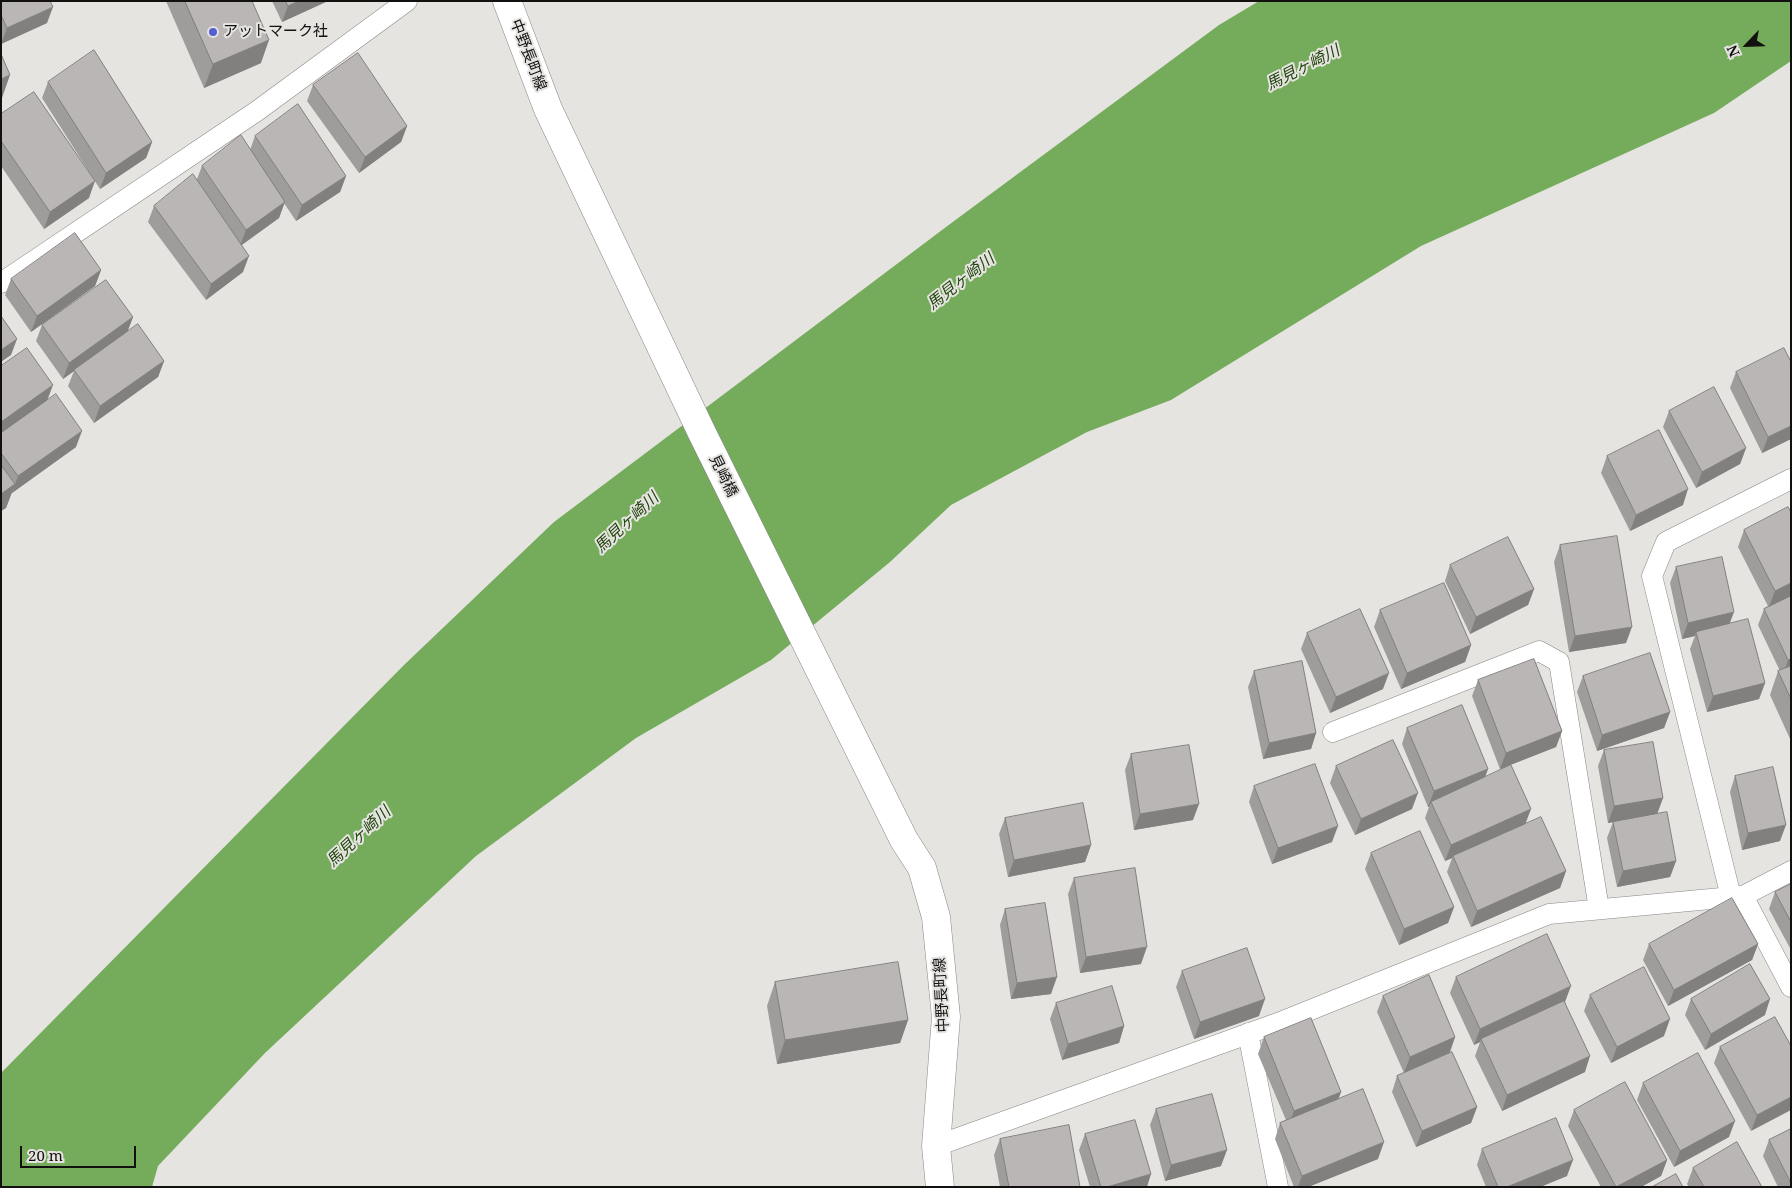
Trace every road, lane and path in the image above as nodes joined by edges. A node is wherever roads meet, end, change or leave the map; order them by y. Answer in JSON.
{"nodes":[{"id":1,"x":407,"y":1,"type":"edge"},
{"id":2,"x":507,"y":1,"type":"edge"},
{"id":3,"x":548,"y":108,"type":"joint"},
{"id":4,"x":1,"y":283,"type":"edge"},
{"id":5,"x":1791,"y":479,"type":"edge"},
{"id":6,"x":1333,"y":732,"type":"dead end"},
{"id":7,"x":904,"y":840,"type":"joint"},
{"id":8,"x":1791,"y":871,"type":"edge"},
{"id":9,"x":1737,"y":896,"type":"junction"},
{"id":10,"x":1599,"y":909,"type":"junction"},
{"id":11,"x":1791,"y":987,"type":"edge"},
{"id":12,"x":1248,"y":1034,"type":"junction"},
{"id":13,"x":936,"y":1146,"type":"junction"},
{"id":14,"x":940,"y":1187,"type":"edge"},
{"id":15,"x":1278,"y":1187,"type":"edge"}],
"edges":[{"from":1,"to":4,"type":"lane"},
{"from":2,"to":3,"type":"main road","name":"中野長町線"},
{"from":3,"to":7,"type":"main road","name":"見崎橋"},
{"from":5,"to":9,"type":"lane"},
{"from":6,"to":10,"type":"lane"},
{"from":7,"to":13,"type":"main road","name":"中野長町線"},
{"from":8,"to":9,"type":"lane"},
{"from":9,"to":10,"type":"lane"},
{"from":9,"to":11,"type":"lane"},
{"from":10,"to":12,"type":"lane"},
{"from":12,"to":13,"type":"lane"},
{"from":12,"to":15,"type":"lane"},
{"from":13,"to":14,"type":"main road","name":"中野長町線"}]}
